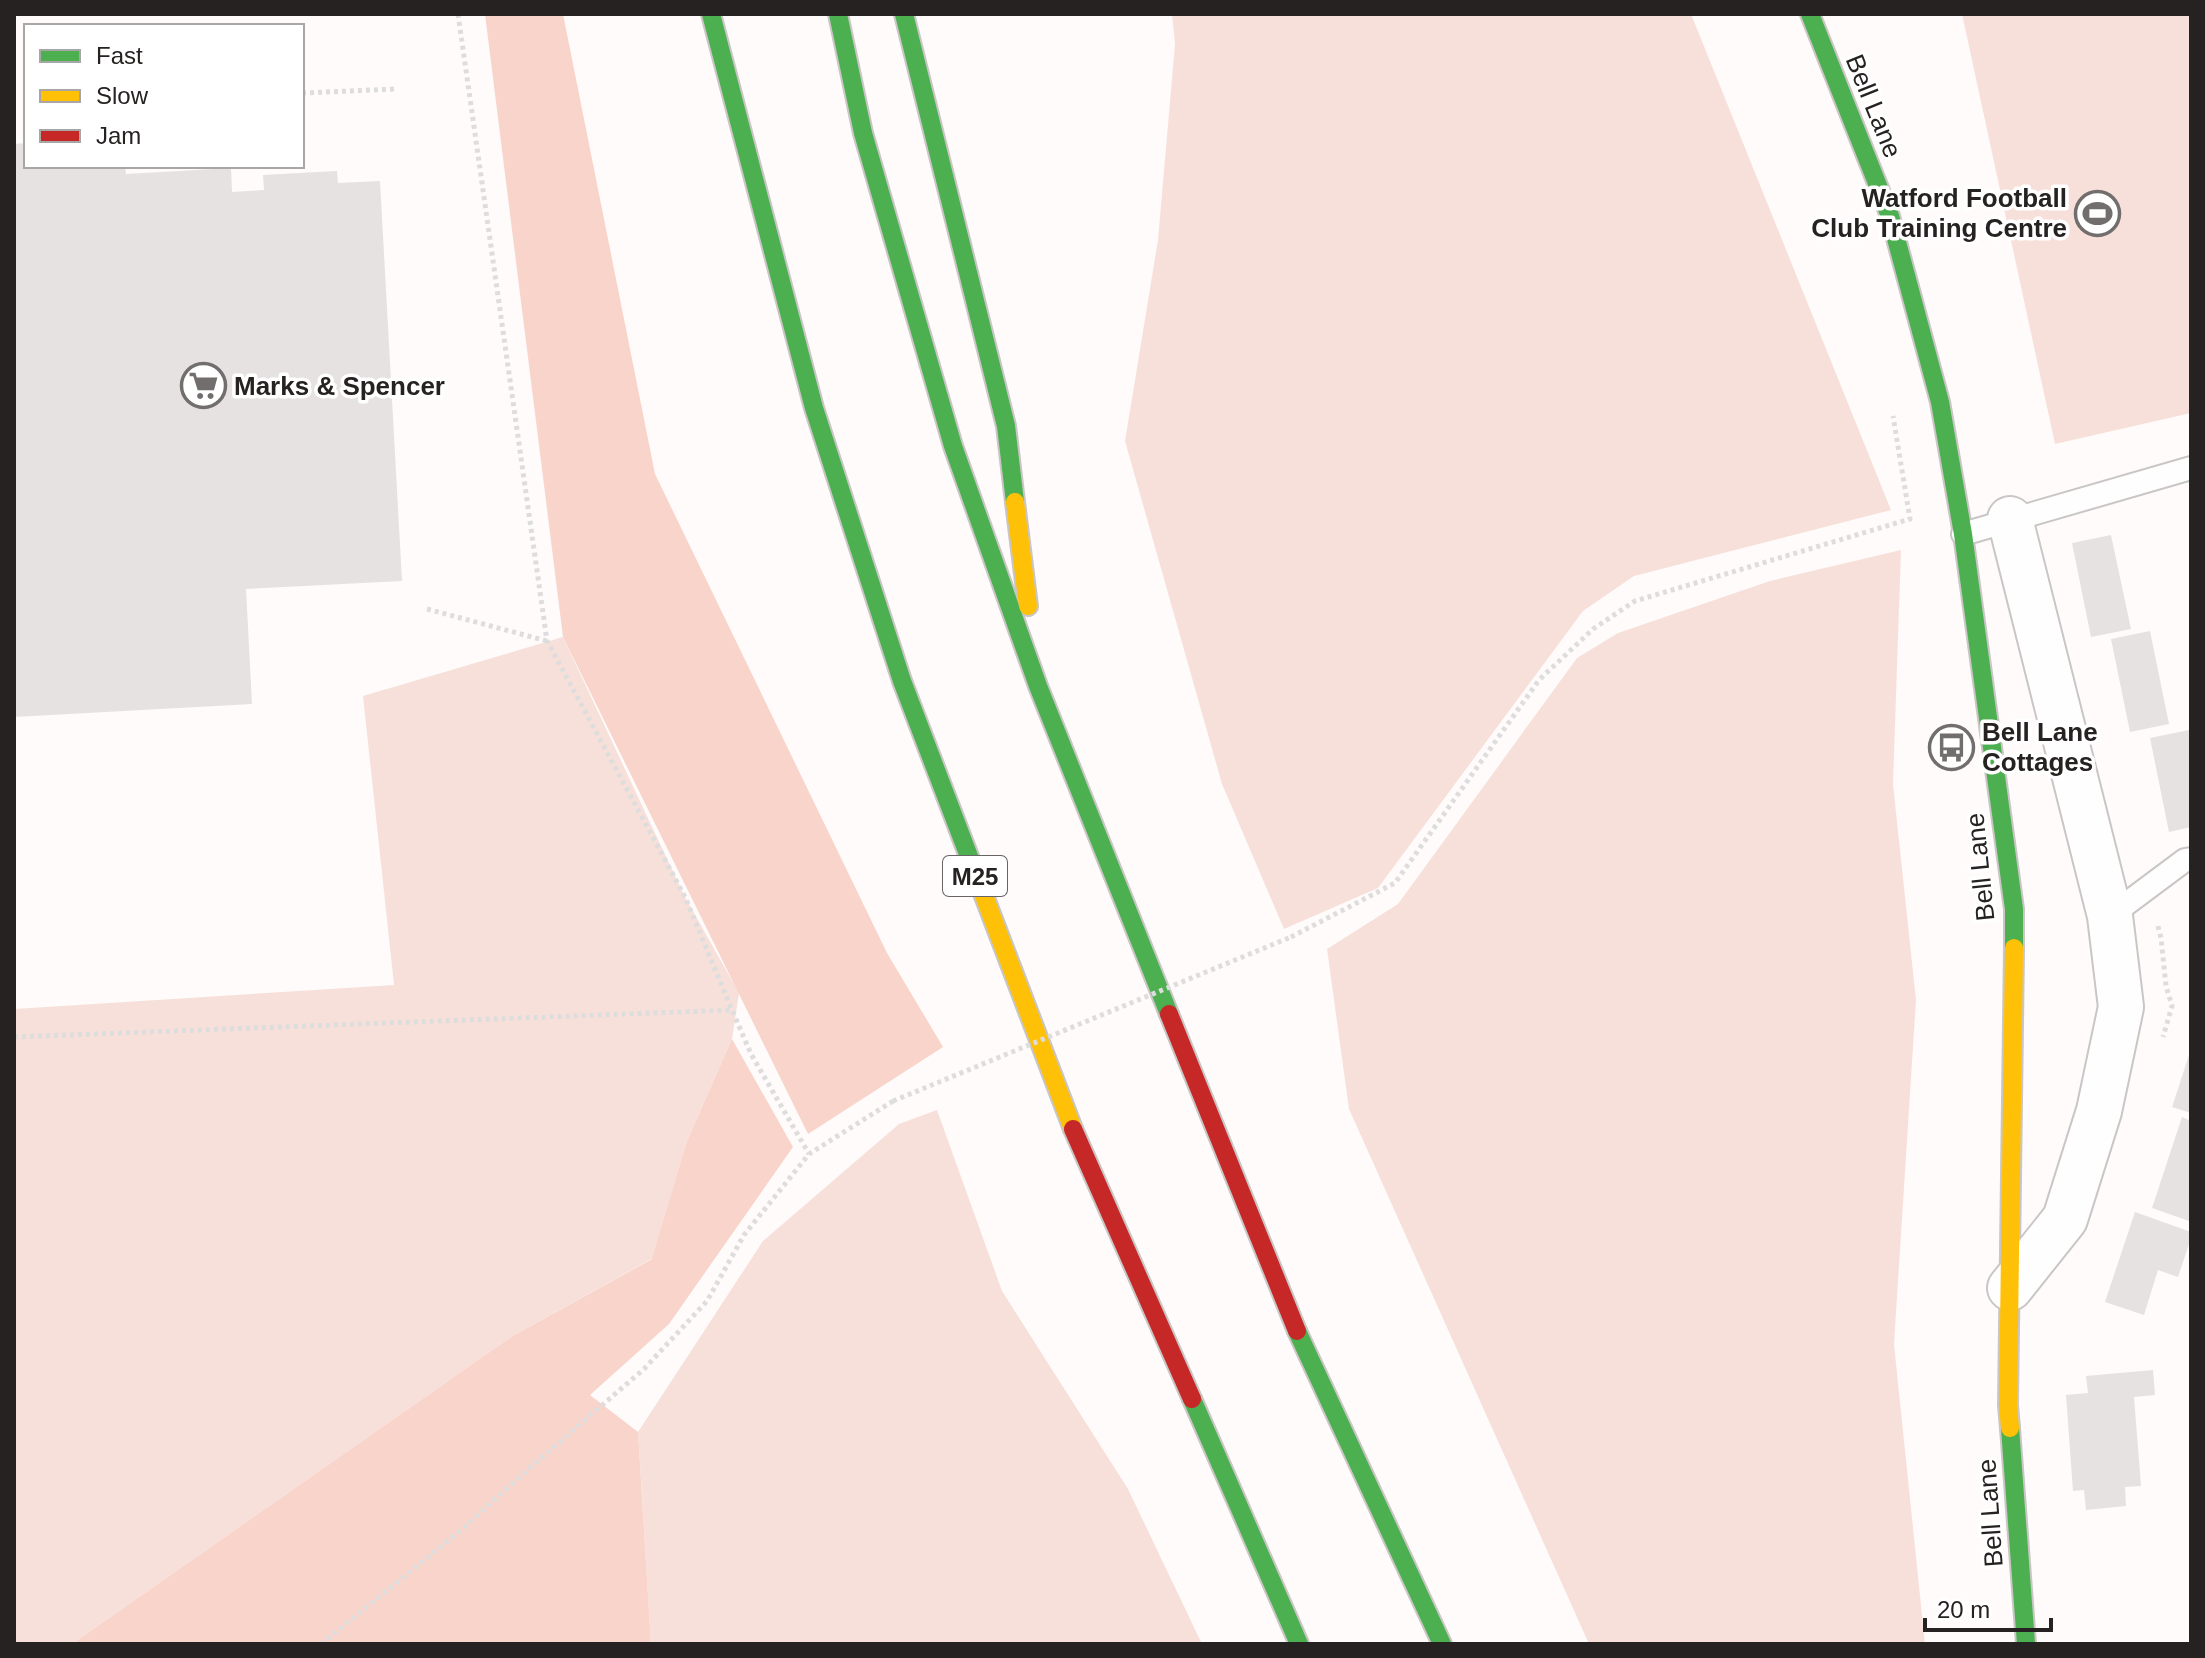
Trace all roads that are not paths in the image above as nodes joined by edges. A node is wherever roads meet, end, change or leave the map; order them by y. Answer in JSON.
{"nodes":[{"id":1,"x":711,"y":14,"type":"edge"},
{"id":2,"x":838,"y":14,"type":"edge"},
{"id":3,"x":904,"y":14,"type":"edge"},
{"id":4,"x":1810,"y":14,"type":"edge"},
{"id":5,"x":2191,"y":468,"type":"edge"},
{"id":6,"x":2010,"y":519,"type":"junction"},
{"id":7,"x":1963,"y":534,"type":"junction"},
{"id":8,"x":1038,"y":686,"type":"junction"},
{"id":9,"x":2191,"y":859,"type":"edge"},
{"id":10,"x":2110,"y":916,"type":"junction"},
{"id":11,"x":2010,"y":1288,"type":"junction"},
{"id":12,"x":1299,"y":1644,"type":"edge"},
{"id":13,"x":1442,"y":1644,"type":"edge"},
{"id":14,"x":2026,"y":1644,"type":"edge"}],
"edges":[{"from":1,"to":12,"type":"main road","number":"M25"},
{"from":2,"to":8,"type":"main road"},
{"from":3,"to":8,"type":"main road"},
{"from":4,"to":7,"type":"main road","name":"Bell Lane"},
{"from":5,"to":6,"type":"lane"},
{"from":6,"to":7,"type":"lane"},
{"from":6,"to":10,"type":"street"},
{"from":7,"to":11,"type":"main road","name":"Bell Lane"},
{"from":8,"to":13,"type":"main road"},
{"from":9,"to":10,"type":"lane"},
{"from":10,"to":11,"type":"street"},
{"from":11,"to":14,"type":"main road","name":"Bell Lane"}]}
